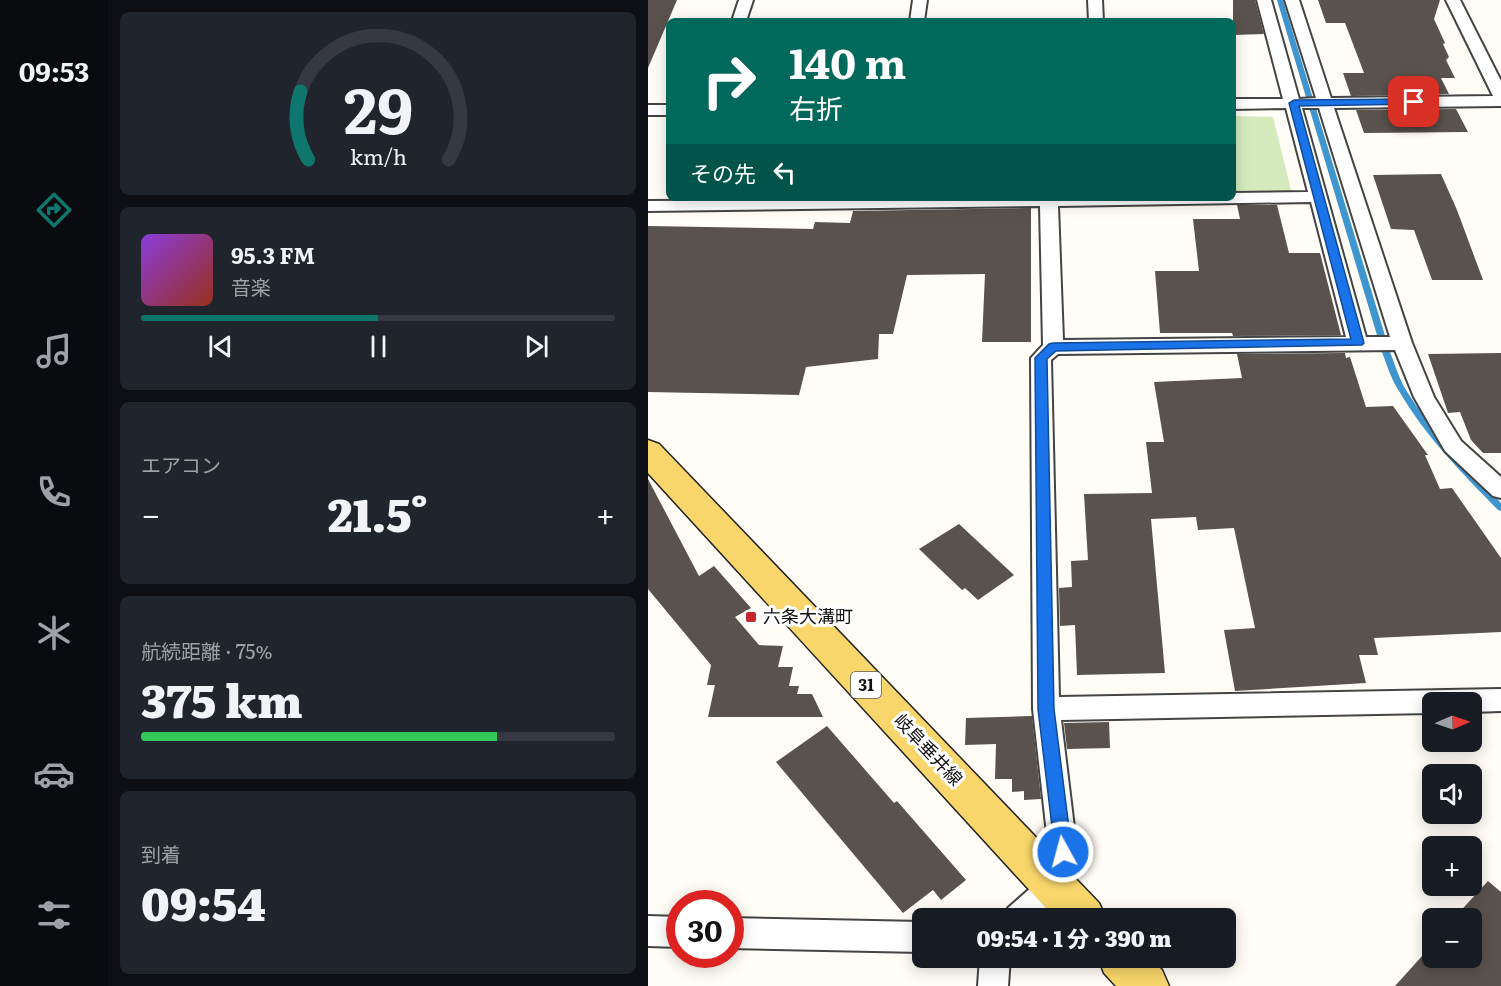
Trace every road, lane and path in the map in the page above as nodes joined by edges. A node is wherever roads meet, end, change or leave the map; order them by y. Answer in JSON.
{"nodes":[{"id":1,"x":746,"y":0,"type":"edge"},
{"id":2,"x":920,"y":0,"type":"edge"},
{"id":3,"x":1095,"y":0,"type":"edge"},
{"id":4,"x":1264,"y":0,"type":"edge"},
{"id":5,"x":1292,"y":0,"type":"edge"},
{"id":6,"x":1453,"y":0,"type":"edge"},
{"id":7,"x":740,"y":18,"type":"edge"},
{"id":8,"x":917,"y":18,"type":"edge"},
{"id":9,"x":1096,"y":18,"type":"edge"},
{"id":10,"x":1501,"y":98,"type":"edge"},
{"id":11,"x":1326,"y":102,"type":"junction"},
{"id":12,"x":1294,"y":103,"type":"junction"},
{"id":13,"x":1236,"y":104,"type":"edge"},
{"id":14,"x":648,"y":110,"type":"edge"},
{"id":15,"x":666,"y":110,"type":"edge"},
{"id":16,"x":1317,"y":197,"type":"junction"},
{"id":17,"x":1236,"y":198,"type":"edge"},
{"id":18,"x":802,"y":201,"type":"edge"},
{"id":19,"x":1049,"y":201,"type":"edge"},
{"id":20,"x":678,"y":202,"type":"edge"},
{"id":21,"x":648,"y":206,"type":"edge"},
{"id":22,"x":1358,"y":343,"type":"junction"},
{"id":23,"x":1402,"y":343,"type":"junction"},
{"id":24,"x":1053,"y":347,"type":"junction"},
{"id":25,"x":648,"y":452,"type":"edge"},
{"id":26,"x":1501,"y":490,"type":"edge"},
{"id":27,"x":1501,"y":700,"type":"edge"},
{"id":28,"x":1046,"y":709,"type":"junction"},
{"id":29,"x":1055,"y":886,"type":"junction"},
{"id":30,"x":1030,"y":908,"type":"edge"},
{"id":31,"x":1075,"y":908,"type":"edge"},
{"id":32,"x":648,"y":931,"type":"edge"},
{"id":33,"x":666,"y":932,"type":"edge"},
{"id":34,"x":744,"y":933,"type":"edge"},
{"id":35,"x":912,"y":937,"type":"edge"},
{"id":36,"x":994,"y":968,"type":"edge"},
{"id":37,"x":1130,"y":968,"type":"edge"},
{"id":38,"x":993,"y":986,"type":"edge"},
{"id":39,"x":1146,"y":986,"type":"edge"}],
"edges":[{"from":1,"to":7,"type":"street"},
{"from":2,"to":8,"type":"street"},
{"from":3,"to":9,"type":"street"},
{"from":4,"to":12,"type":"street"},
{"from":5,"to":11,"type":"street"},
{"from":6,"to":10,"type":"street"},
{"from":10,"to":11,"type":"street"},
{"from":11,"to":12,"type":"street"},
{"from":11,"to":23,"type":"street"},
{"from":12,"to":13,"type":"street"},
{"from":12,"to":16,"type":"street"},
{"from":14,"to":15,"type":"street"},
{"from":16,"to":17,"type":"street"},
{"from":16,"to":22,"type":"street"},
{"from":18,"to":20,"type":"street"},
{"from":19,"to":24,"type":"street"},
{"from":20,"to":21,"type":"street"},
{"from":22,"to":23,"type":"street"},
{"from":22,"to":24,"type":"street"},
{"from":23,"to":26,"type":"street"},
{"from":24,"to":28,"type":"street"},
{"from":25,"to":29,"type":"main road","name":"岐阜垂井線","number":"31"},
{"from":27,"to":28,"type":"street"},
{"from":28,"to":29,"type":"street"},
{"from":29,"to":30,"type":"street"},
{"from":29,"to":31,"type":"main road","name":"岐阜垂井線","number":"31"},
{"from":32,"to":33,"type":"street"},
{"from":34,"to":35,"type":"street"},
{"from":36,"to":38,"type":"street"},
{"from":37,"to":39,"type":"main road"}]}
